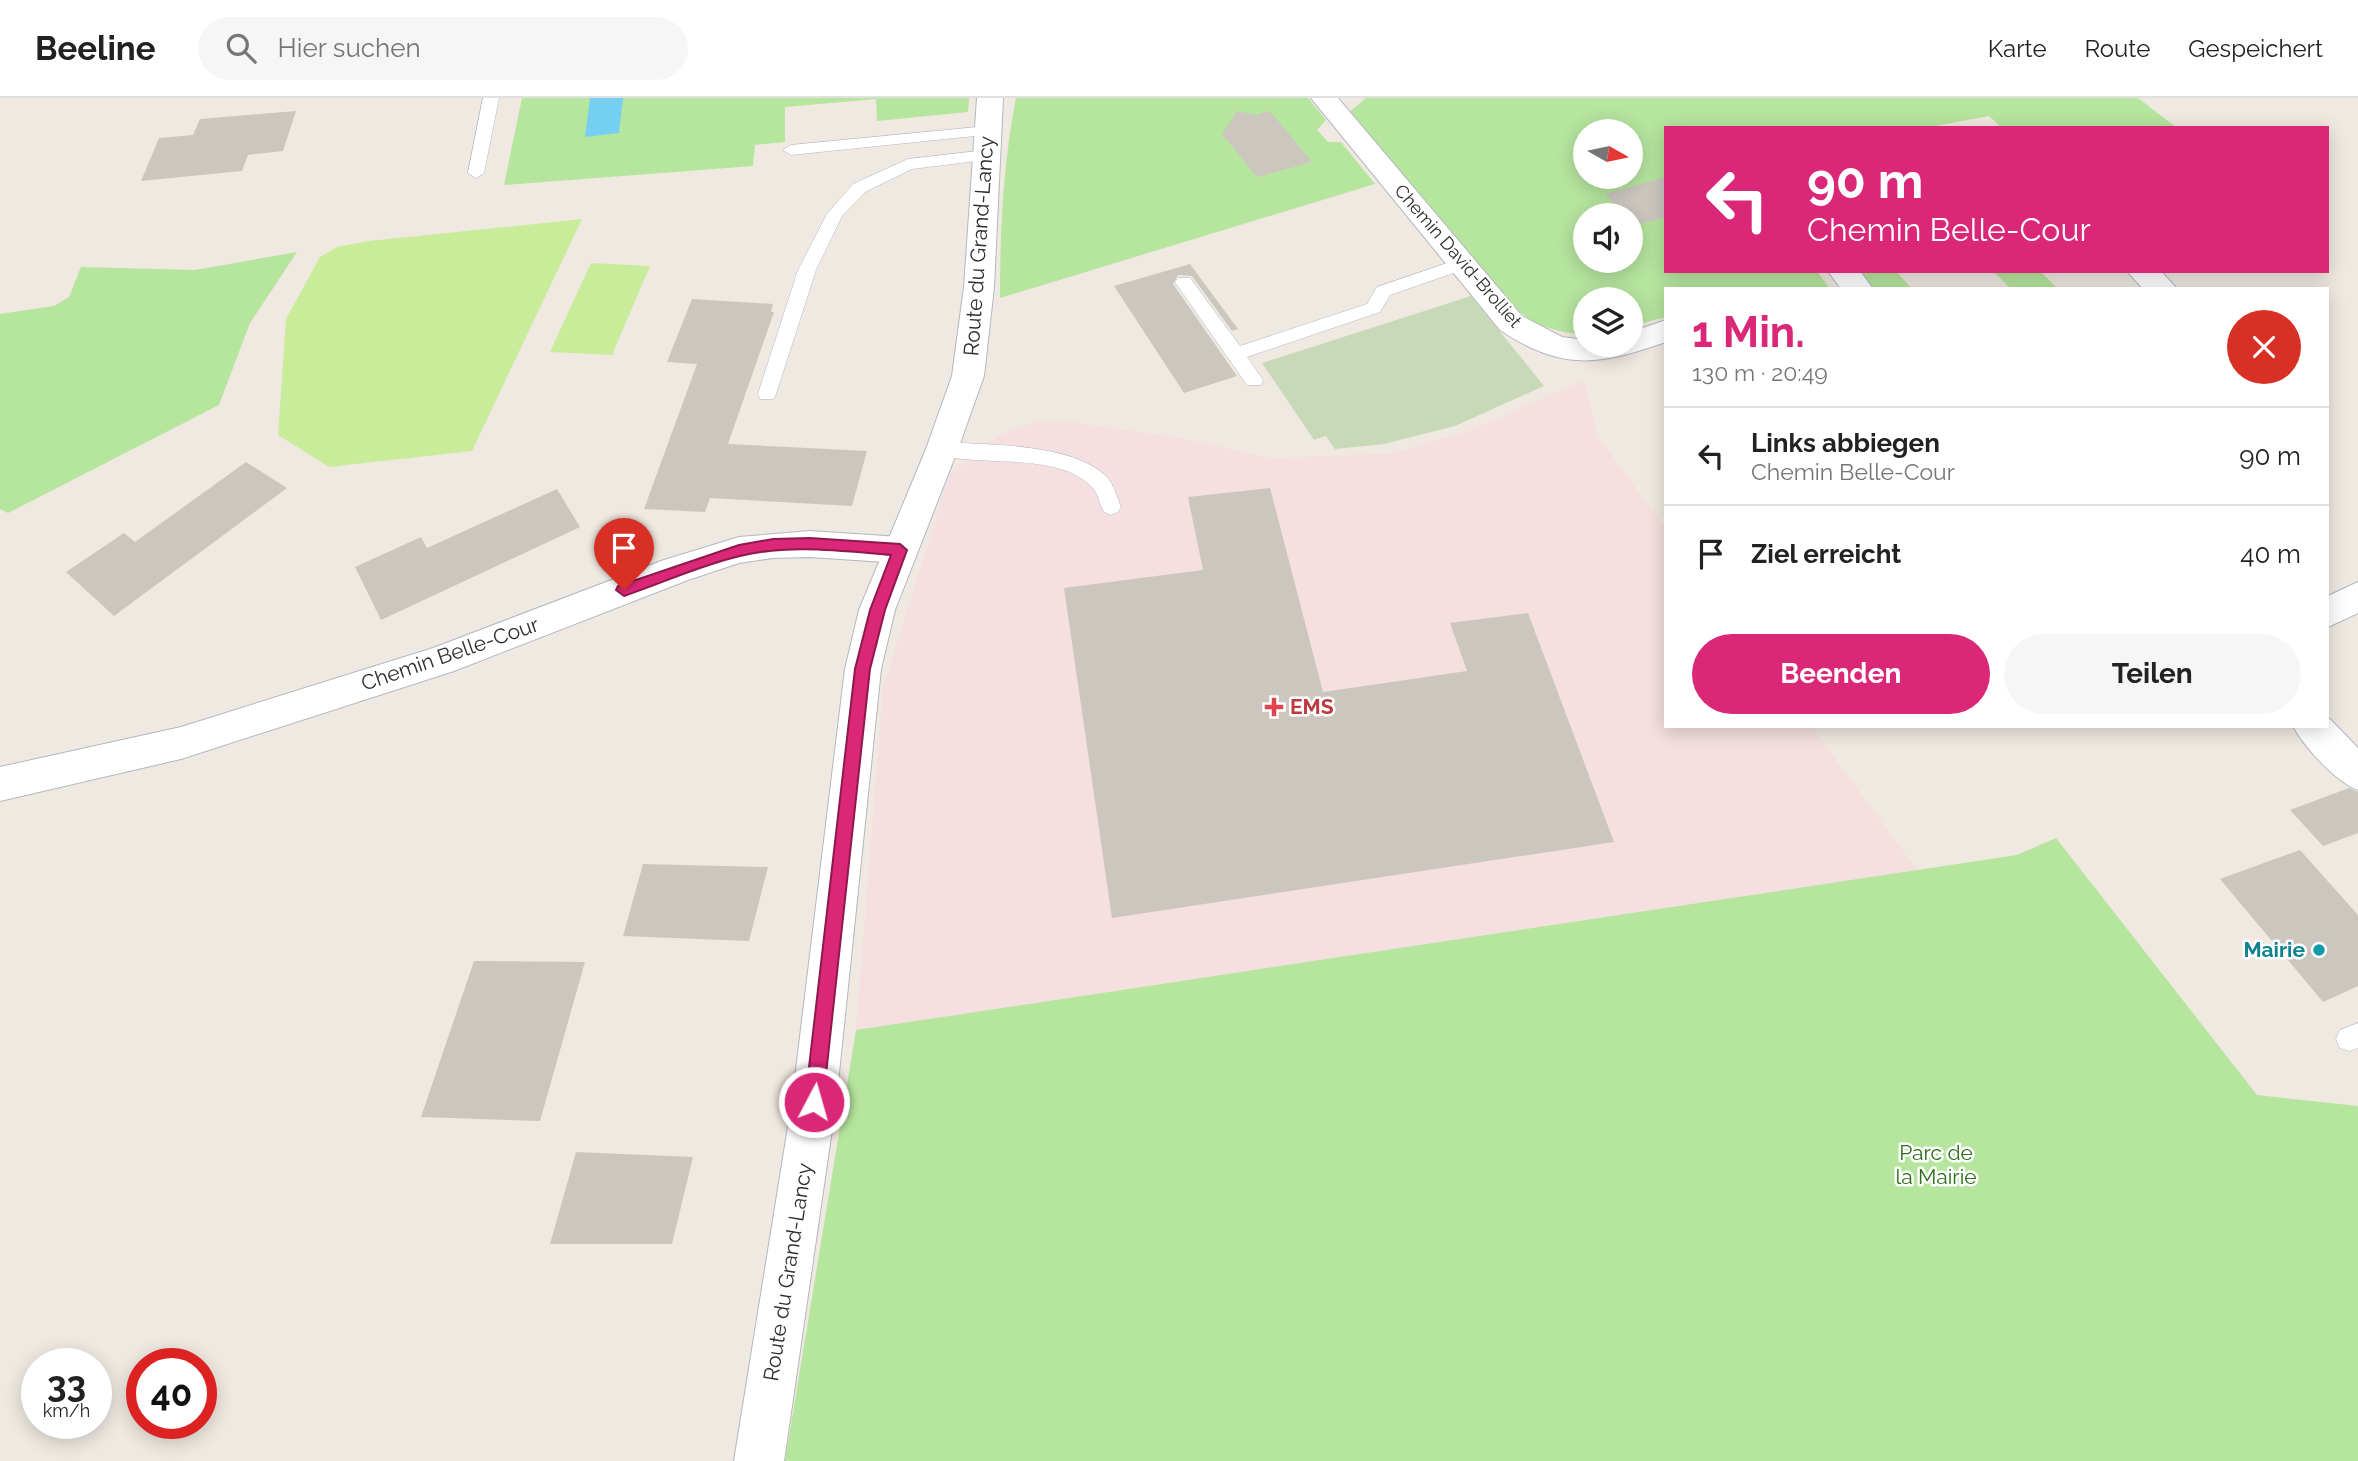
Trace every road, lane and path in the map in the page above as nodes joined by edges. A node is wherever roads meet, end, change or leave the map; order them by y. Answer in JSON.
{"nodes":[{"id":1,"x":491,"y":98,"type":"edge"},
{"id":2,"x":1324,"y":98,"type":"edge"},
{"id":3,"x":988,"y":128,"type":"edge"},
{"id":4,"x":791,"y":150,"type":"dead end"},
{"id":5,"x":476,"y":173,"type":"dead end"},
{"id":6,"x":1462,"y":264,"type":"junction"},
{"id":7,"x":1845,"y":273,"type":"edge"},
{"id":8,"x":2144,"y":273,"type":"edge"},
{"id":9,"x":1184,"y":282,"type":"dead end"},
{"id":10,"x":1856,"y":287,"type":"edge"},
{"id":11,"x":2160,"y":287,"type":"edge"},
{"id":12,"x":1664,"y":332,"type":"edge"},
{"id":13,"x":1643,"y":339,"type":"edge"},
{"id":14,"x":1573,"y":351,"type":"edge"},
{"id":15,"x":1236,"y":354,"type":"junction"},
{"id":16,"x":1254,"y":380,"type":"dead end"},
{"id":17,"x":767,"y":394,"type":"dead end"},
{"id":18,"x":942,"y":449,"type":"junction"},
{"id":19,"x":1111,"y":507,"type":"dead end"},
{"id":20,"x":900,"y":550,"type":"junction"},
{"id":21,"x":2358,"y":596,"type":"edge"},
{"id":22,"x":2329,"y":612,"type":"edge"},
{"id":23,"x":2314,"y":728,"type":"edge"},
{"id":24,"x":2358,"y":773,"type":"edge"},
{"id":25,"x":0,"y":784,"type":"edge"},
{"id":26,"x":759,"y":1461,"type":"edge"}],
"edges":[{"from":1,"to":5,"type":"lane"},
{"from":2,"to":6,"type":"street","name":"Chemin David-Brolliet"},
{"from":3,"to":4,"type":"lane"},
{"from":3,"to":17,"type":"lane"},
{"from":3,"to":18,"type":"street","name":"Route du Grand-Lancy"},
{"from":6,"to":14,"type":"street","name":"Chemin David-Brolliet"},
{"from":6,"to":15,"type":"lane"},
{"from":7,"to":10,"type":"street"},
{"from":8,"to":11,"type":"street"},
{"from":9,"to":15,"type":"lane"},
{"from":12,"to":13,"type":"street","name":"Chemin David-Brolliet"},
{"from":15,"to":16,"type":"lane"},
{"from":18,"to":19,"type":"lane"},
{"from":18,"to":20,"type":"street","name":"Route du Grand-Lancy"},
{"from":20,"to":25,"type":"street","name":"Chemin Belle-Cour"},
{"from":20,"to":26,"type":"street","name":"Route du Grand-Lancy"},
{"from":21,"to":22,"type":"street"},
{"from":23,"to":24,"type":"street"}]}
